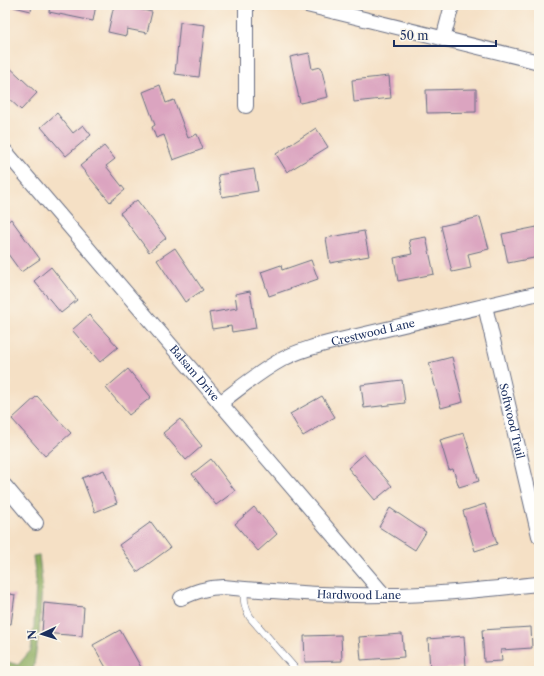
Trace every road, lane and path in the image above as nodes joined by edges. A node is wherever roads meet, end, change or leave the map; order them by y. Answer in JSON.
{"nodes":[{"id":1,"x":246,"y":5,"type":"edge"},
{"id":2,"x":306,"y":5,"type":"edge"},
{"id":3,"x":452,"y":5,"type":"edge"},
{"id":4,"x":443,"y":39,"type":"junction"},
{"id":5,"x":539,"y":62,"type":"edge"},
{"id":6,"x":246,"y":106,"type":"dead end"},
{"id":7,"x":5,"y":150,"type":"edge"},
{"id":8,"x":539,"y":293,"type":"edge"},
{"id":9,"x":485,"y":306,"type":"junction"},
{"id":10,"x":220,"y":403,"type":"junction"},
{"id":11,"x":5,"y":486,"type":"edge"},
{"id":12,"x":36,"y":523,"type":"dead end"},
{"id":13,"x":539,"y":536,"type":"edge"},
{"id":14,"x":539,"y":584,"type":"edge"},
{"id":15,"x":244,"y":589,"type":"junction"},
{"id":16,"x":384,"y":596,"type":"junction"},
{"id":17,"x":181,"y":598,"type":"dead end"},
{"id":18,"x":297,"y":671,"type":"edge"}],
"edges":[{"from":1,"to":6,"type":"street"},
{"from":2,"to":4,"type":"street"},
{"from":3,"to":4,"type":"street"},
{"from":4,"to":5,"type":"street"},
{"from":7,"to":10,"type":"street","name":"Balsam Drive"},
{"from":8,"to":9,"type":"street","name":"Crestwood Lane"},
{"from":9,"to":10,"type":"street","name":"Crestwood Lane"},
{"from":9,"to":13,"type":"street","name":"Softwood Trail"},
{"from":10,"to":16,"type":"street","name":"Balsam Drive"},
{"from":11,"to":12,"type":"street"},
{"from":14,"to":16,"type":"street","name":"Hardwood Lane"},
{"from":15,"to":16,"type":"street","name":"Hardwood Lane"},
{"from":15,"to":17,"type":"street","name":"Hardwood Lane"},
{"from":15,"to":18,"type":"lane"}]}
